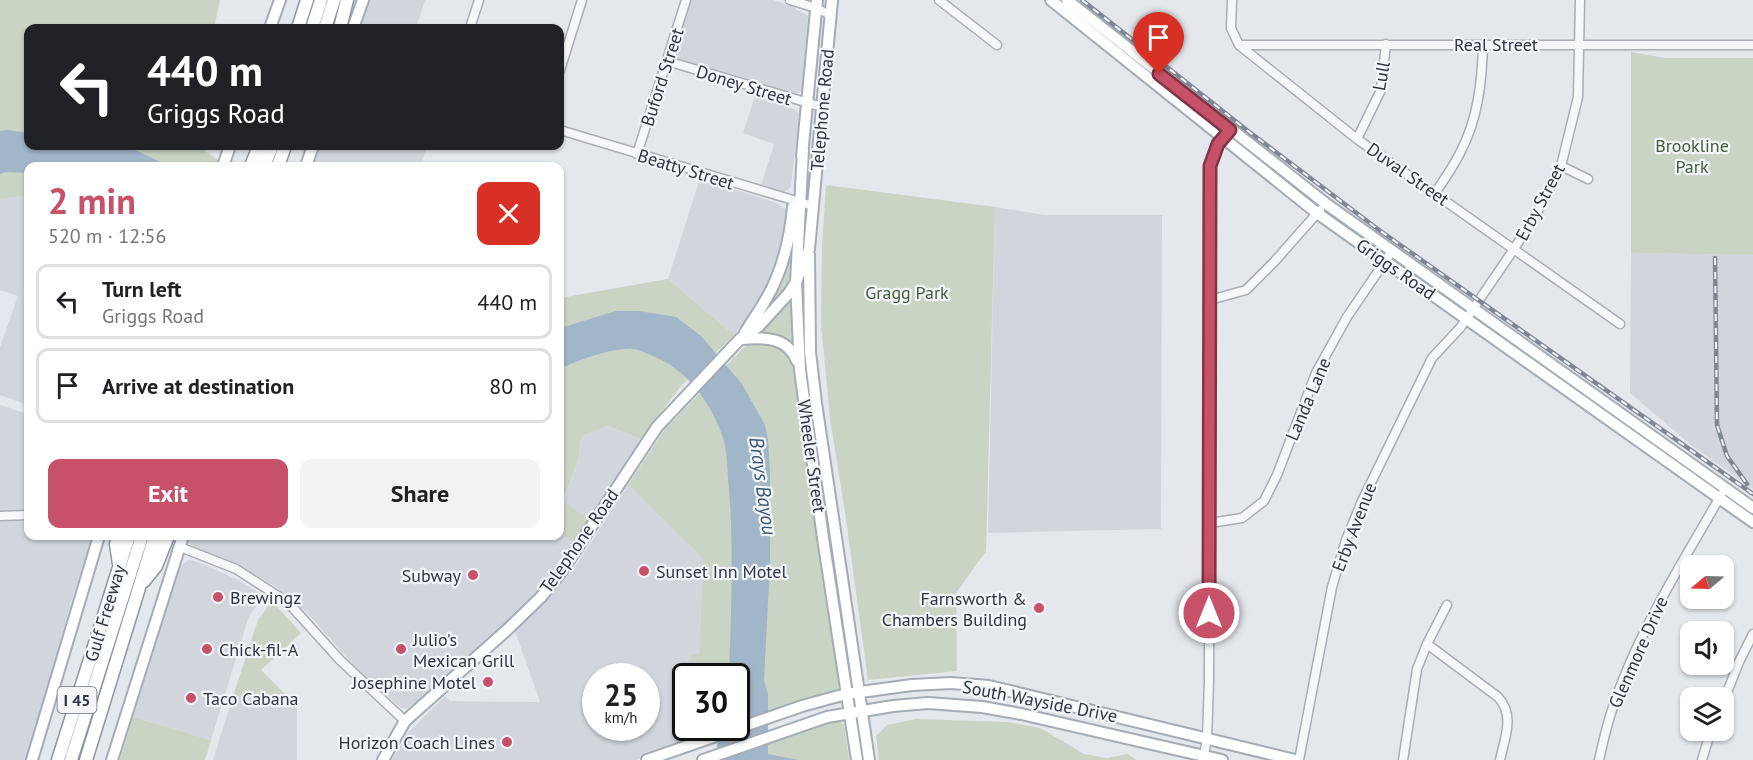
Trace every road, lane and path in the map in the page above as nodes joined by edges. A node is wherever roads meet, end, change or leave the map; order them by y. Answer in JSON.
{"nodes":[{"id":1,"x":280,"y":0,"type":"edge"},
{"id":2,"x":307,"y":0,"type":"edge"},
{"id":3,"x":321,"y":0,"type":"edge"},
{"id":4,"x":334,"y":0,"type":"edge"},
{"id":5,"x":347,"y":0,"type":"edge"},
{"id":6,"x":363,"y":0,"type":"edge"},
{"id":7,"x":479,"y":0,"type":"edge"},
{"id":8,"x":582,"y":0,"type":"edge"},
{"id":9,"x":686,"y":0,"type":"edge"},
{"id":10,"x":790,"y":0,"type":"edge"},
{"id":11,"x":832,"y":0,"type":"edge"},
{"id":12,"x":939,"y":0,"type":"edge"},
{"id":13,"x":1051,"y":0,"type":"edge"},
{"id":14,"x":1067,"y":0,"type":"edge"},
{"id":15,"x":1232,"y":0,"type":"edge"},
{"id":16,"x":1580,"y":0,"type":"edge"},
{"id":17,"x":817,"y":4,"type":"edge"},
{"id":18,"x":830,"y":15,"type":"junction"},
{"id":19,"x":271,"y":24,"type":"edge"},
{"id":20,"x":299,"y":24,"type":"edge"},
{"id":21,"x":313,"y":24,"type":"edge"},
{"id":22,"x":326,"y":24,"type":"edge"},
{"id":23,"x":341,"y":24,"type":"edge"},
{"id":24,"x":354,"y":24,"type":"edge"},
{"id":25,"x":471,"y":24,"type":"edge"},
{"id":26,"x":1386,"y":44,"type":"junction"},
{"id":27,"x":1483,"y":44,"type":"junction"},
{"id":28,"x":1580,"y":44,"type":"junction"},
{"id":29,"x":997,"y":45,"type":"dead end"},
{"id":30,"x":1239,"y":45,"type":"junction"},
{"id":31,"x":1753,"y":45,"type":"edge"},
{"id":32,"x":564,"y":57,"type":"edge"},
{"id":33,"x":667,"y":61,"type":"junction"},
{"id":34,"x":806,"y":104,"type":"junction"},
{"id":35,"x":822,"y":107,"type":"junction"},
{"id":36,"x":564,"y":131,"type":"edge"},
{"id":37,"x":1226,"y":134,"type":"junction"},
{"id":38,"x":1357,"y":139,"type":"junction"},
{"id":39,"x":637,"y":154,"type":"junction"},
{"id":40,"x":1561,"y":166,"type":"junction"},
{"id":41,"x":1588,"y":179,"type":"dead end"},
{"id":42,"x":1435,"y":194,"type":"junction"},
{"id":43,"x":797,"y":202,"type":"junction"},
{"id":44,"x":1325,"y":203,"type":"junction"},
{"id":45,"x":813,"y":206,"type":"junction"},
{"id":46,"x":1317,"y":213,"type":"junction"},
{"id":47,"x":809,"y":249,"type":"junction"},
{"id":48,"x":1515,"y":249,"type":"junction"},
{"id":49,"x":1392,"y":251,"type":"junction"},
{"id":50,"x":1385,"y":261,"type":"junction"},
{"id":51,"x":796,"y":282,"type":"junction"},
{"id":52,"x":1210,"y":300,"type":"junction"},
{"id":53,"x":1470,"y":313,"type":"junction"},
{"id":54,"x":1620,"y":324,"type":"dead end"},
{"id":55,"x":741,"y":339,"type":"junction"},
{"id":56,"x":800,"y":370,"type":"junction"},
{"id":57,"x":1723,"y":493,"type":"junction"},
{"id":58,"x":1753,"y":508,"type":"edge"},
{"id":59,"x":24,"y":515,"type":"edge"},
{"id":60,"x":0,"y":516,"type":"edge"},
{"id":61,"x":1753,"y":522,"type":"edge"},
{"id":62,"x":1210,"y":523,"type":"junction"},
{"id":63,"x":98,"y":540,"type":"edge"},
{"id":64,"x":117,"y":540,"type":"edge"},
{"id":65,"x":128,"y":540,"type":"edge"},
{"id":66,"x":141,"y":540,"type":"edge"},
{"id":67,"x":155,"y":540,"type":"edge"},
{"id":68,"x":166,"y":540,"type":"edge"},
{"id":69,"x":182,"y":540,"type":"edge"},
{"id":70,"x":180,"y":547,"type":"junction"},
{"id":71,"x":119,"y":568,"type":"junction"},
{"id":72,"x":138,"y":589,"type":"junction"},
{"id":73,"x":1447,"y":605,"type":"dead end"},
{"id":74,"x":1753,"y":634,"type":"edge"},
{"id":75,"x":1427,"y":644,"type":"junction"},
{"id":76,"x":951,"y":683,"type":"junction"},
{"id":77,"x":1729,"y":687,"type":"edge"},
{"id":78,"x":859,"y":691,"type":"junction"},
{"id":79,"x":846,"y":694,"type":"junction"},
{"id":80,"x":950,"y":704,"type":"junction"},
{"id":81,"x":861,"y":710,"type":"junction"},
{"id":82,"x":848,"y":712,"type":"junction"},
{"id":83,"x":405,"y":721,"type":"junction"},
{"id":84,"x":1207,"y":739,"type":"junction"},
{"id":85,"x":1708,"y":741,"type":"edge"},
{"id":86,"x":1204,"y":758,"type":"edge"},
{"id":87,"x":32,"y":760,"type":"edge"},
{"id":88,"x":58,"y":760,"type":"edge"},
{"id":89,"x":71,"y":760,"type":"edge"},
{"id":90,"x":86,"y":760,"type":"edge"},
{"id":91,"x":112,"y":760,"type":"edge"},
{"id":92,"x":383,"y":760,"type":"edge"},
{"id":93,"x":648,"y":760,"type":"edge"},
{"id":94,"x":703,"y":760,"type":"edge"},
{"id":95,"x":856,"y":760,"type":"edge"},
{"id":96,"x":869,"y":760,"type":"edge"},
{"id":97,"x":1222,"y":760,"type":"edge"},
{"id":98,"x":1297,"y":760,"type":"edge"},
{"id":99,"x":1403,"y":760,"type":"edge"},
{"id":100,"x":1500,"y":760,"type":"edge"},
{"id":101,"x":1599,"y":760,"type":"edge"},
{"id":102,"x":1702,"y":760,"type":"edge"}],
"edges":[{"from":1,"to":19,"type":"main road"},
{"from":2,"to":20,"type":"highway"},
{"from":3,"to":21,"type":"highway"},
{"from":4,"to":22,"type":"highway"},
{"from":5,"to":23,"type":"highway"},
{"from":6,"to":24,"type":"main road"},
{"from":7,"to":25,"type":"street"},
{"from":8,"to":32,"type":"street"},
{"from":9,"to":33,"type":"street","name":"Buford Street"},
{"from":10,"to":17,"type":"street"},
{"from":11,"to":18,"type":"main road","name":"Telephone Road"},
{"from":12,"to":29,"type":"street"},
{"from":13,"to":37,"type":"main road","name":"Griggs Road"},
{"from":14,"to":37,"type":"main road","name":"Griggs Road"},
{"from":15,"to":30,"type":"street"},
{"from":16,"to":28,"type":"street","name":"Erby Street"},
{"from":17,"to":18,"type":"street"},
{"from":17,"to":34,"type":"main road","name":"Telephone Road"},
{"from":18,"to":35,"type":"main road","name":"Telephone Road"},
{"from":26,"to":27,"type":"street","name":"Real Street"},
{"from":26,"to":30,"type":"street","name":"Real Street"},
{"from":26,"to":38,"type":"street","name":"Lull"},
{"from":27,"to":28,"type":"street","name":"Real Street"},
{"from":27,"to":42,"type":"street"},
{"from":28,"to":31,"type":"street","name":"Real Street"},
{"from":28,"to":40,"type":"street","name":"Erby Street"},
{"from":30,"to":38,"type":"street","name":"Duval Street"},
{"from":33,"to":34,"type":"street","name":"Doney Street"},
{"from":33,"to":39,"type":"street","name":"Buford Street"},
{"from":34,"to":35,"type":"street","name":"Doney Street"},
{"from":34,"to":43,"type":"main road","name":"Telephone Road"},
{"from":35,"to":45,"type":"main road","name":"Telephone Road"},
{"from":36,"to":39,"type":"street","name":"Beatty Street"},
{"from":37,"to":44,"type":"main road","name":"Griggs Road"},
{"from":37,"to":46,"type":"main road","name":"Griggs Road"},
{"from":37,"to":52,"type":"street"},
{"from":38,"to":42,"type":"street","name":"Duval Street"},
{"from":39,"to":43,"type":"street","name":"Beatty Street"},
{"from":40,"to":41,"type":"street"},
{"from":40,"to":48,"type":"street","name":"Erby Street"},
{"from":42,"to":48,"type":"street","name":"Duval Street"},
{"from":43,"to":45,"type":"street","name":"Beatty Street"},
{"from":43,"to":51,"type":"main road","name":"Wheeler Street"},
{"from":43,"to":55,"type":"main road","name":"Telephone Road"},
{"from":44,"to":46,"type":"street"},
{"from":44,"to":49,"type":"main road","name":"Griggs Road"},
{"from":45,"to":47,"type":"main road","name":"Telephone Road"},
{"from":46,"to":50,"type":"main road","name":"Griggs Road"},
{"from":46,"to":52,"type":"street"},
{"from":47,"to":51,"type":"main road","name":"Telephone Road"},
{"from":47,"to":78,"type":"main road","name":"Wheeler Street"},
{"from":48,"to":53,"type":"street","name":"Erby Street"},
{"from":48,"to":54,"type":"street","name":"Duval Street"},
{"from":49,"to":50,"type":"street","name":"Landa Lane"},
{"from":49,"to":53,"type":"main road","name":"Griggs Road"},
{"from":50,"to":53,"type":"main road","name":"Griggs Road"},
{"from":50,"to":62,"type":"street","name":"Landa Lane"},
{"from":51,"to":55,"type":"main road","name":"Telephone Road"},
{"from":51,"to":56,"type":"main road","name":"Wheeler Street"},
{"from":52,"to":62,"type":"street"},
{"from":53,"to":57,"type":"main road","name":"Griggs Road"},
{"from":53,"to":98,"type":"street","name":"Erby Avenue"},
{"from":55,"to":56,"type":"main road"},
{"from":55,"to":83,"type":"main road","name":"Telephone Road"},
{"from":56,"to":79,"type":"main road","name":"Wheeler Street"},
{"from":57,"to":58,"type":"main road","name":"Griggs Road"},
{"from":57,"to":61,"type":"main road","name":"Griggs Road"},
{"from":57,"to":101,"type":"street","name":"Glenmore Drive"},
{"from":59,"to":60,"type":"street"},
{"from":62,"to":84,"type":"street"},
{"from":63,"to":87,"type":"main road"},
{"from":64,"to":71,"type":"highway"},
{"from":65,"to":71,"type":"highway","name":"Gulf Freeway","number":"I 45"},
{"from":66,"to":89,"type":"highway","name":"Gulf Freeway"},
{"from":67,"to":72,"type":"highway","name":"Gulf Freeway","number":"I 45"},
{"from":68,"to":72,"type":"highway"},
{"from":69,"to":70,"type":"main road"},
{"from":70,"to":83,"type":"street"},
{"from":70,"to":91,"type":"main road"},
{"from":71,"to":88,"type":"highway","name":"Gulf Freeway","number":"I 45"},
{"from":72,"to":90,"type":"highway","name":"Gulf Freeway","number":"I 45"},
{"from":73,"to":75,"type":"street"},
{"from":74,"to":77,"type":"street"},
{"from":75,"to":99,"type":"street"},
{"from":75,"to":100,"type":"street"},
{"from":76,"to":78,"type":"main road","name":"South Wayside Drive"},
{"from":76,"to":80,"type":"main road"},
{"from":76,"to":84,"type":"main road","name":"South Wayside Drive"},
{"from":78,"to":79,"type":"main road","name":"South Wayside Drive"},
{"from":78,"to":81,"type":"main road","name":"Wheeler Street"},
{"from":79,"to":82,"type":"main road","name":"Wheeler Street"},
{"from":79,"to":93,"type":"main road","name":"South Wayside Drive"},
{"from":80,"to":81,"type":"main road","name":"South Wayside Drive"},
{"from":80,"to":86,"type":"main road","name":"South Wayside Drive"},
{"from":81,"to":82,"type":"main road","name":"South Wayside Drive"},
{"from":81,"to":96,"type":"main road","name":"Wheeler Street"},
{"from":82,"to":94,"type":"main road","name":"South Wayside Drive"},
{"from":82,"to":95,"type":"main road","name":"Wheeler Street"},
{"from":83,"to":92,"type":"main road","name":"Telephone Road"},
{"from":84,"to":86,"type":"street"},
{"from":84,"to":98,"type":"main road","name":"South Wayside Drive"},
{"from":85,"to":102,"type":"street"},
{"from":86,"to":97,"type":"main road","name":"South Wayside Drive"}]}
